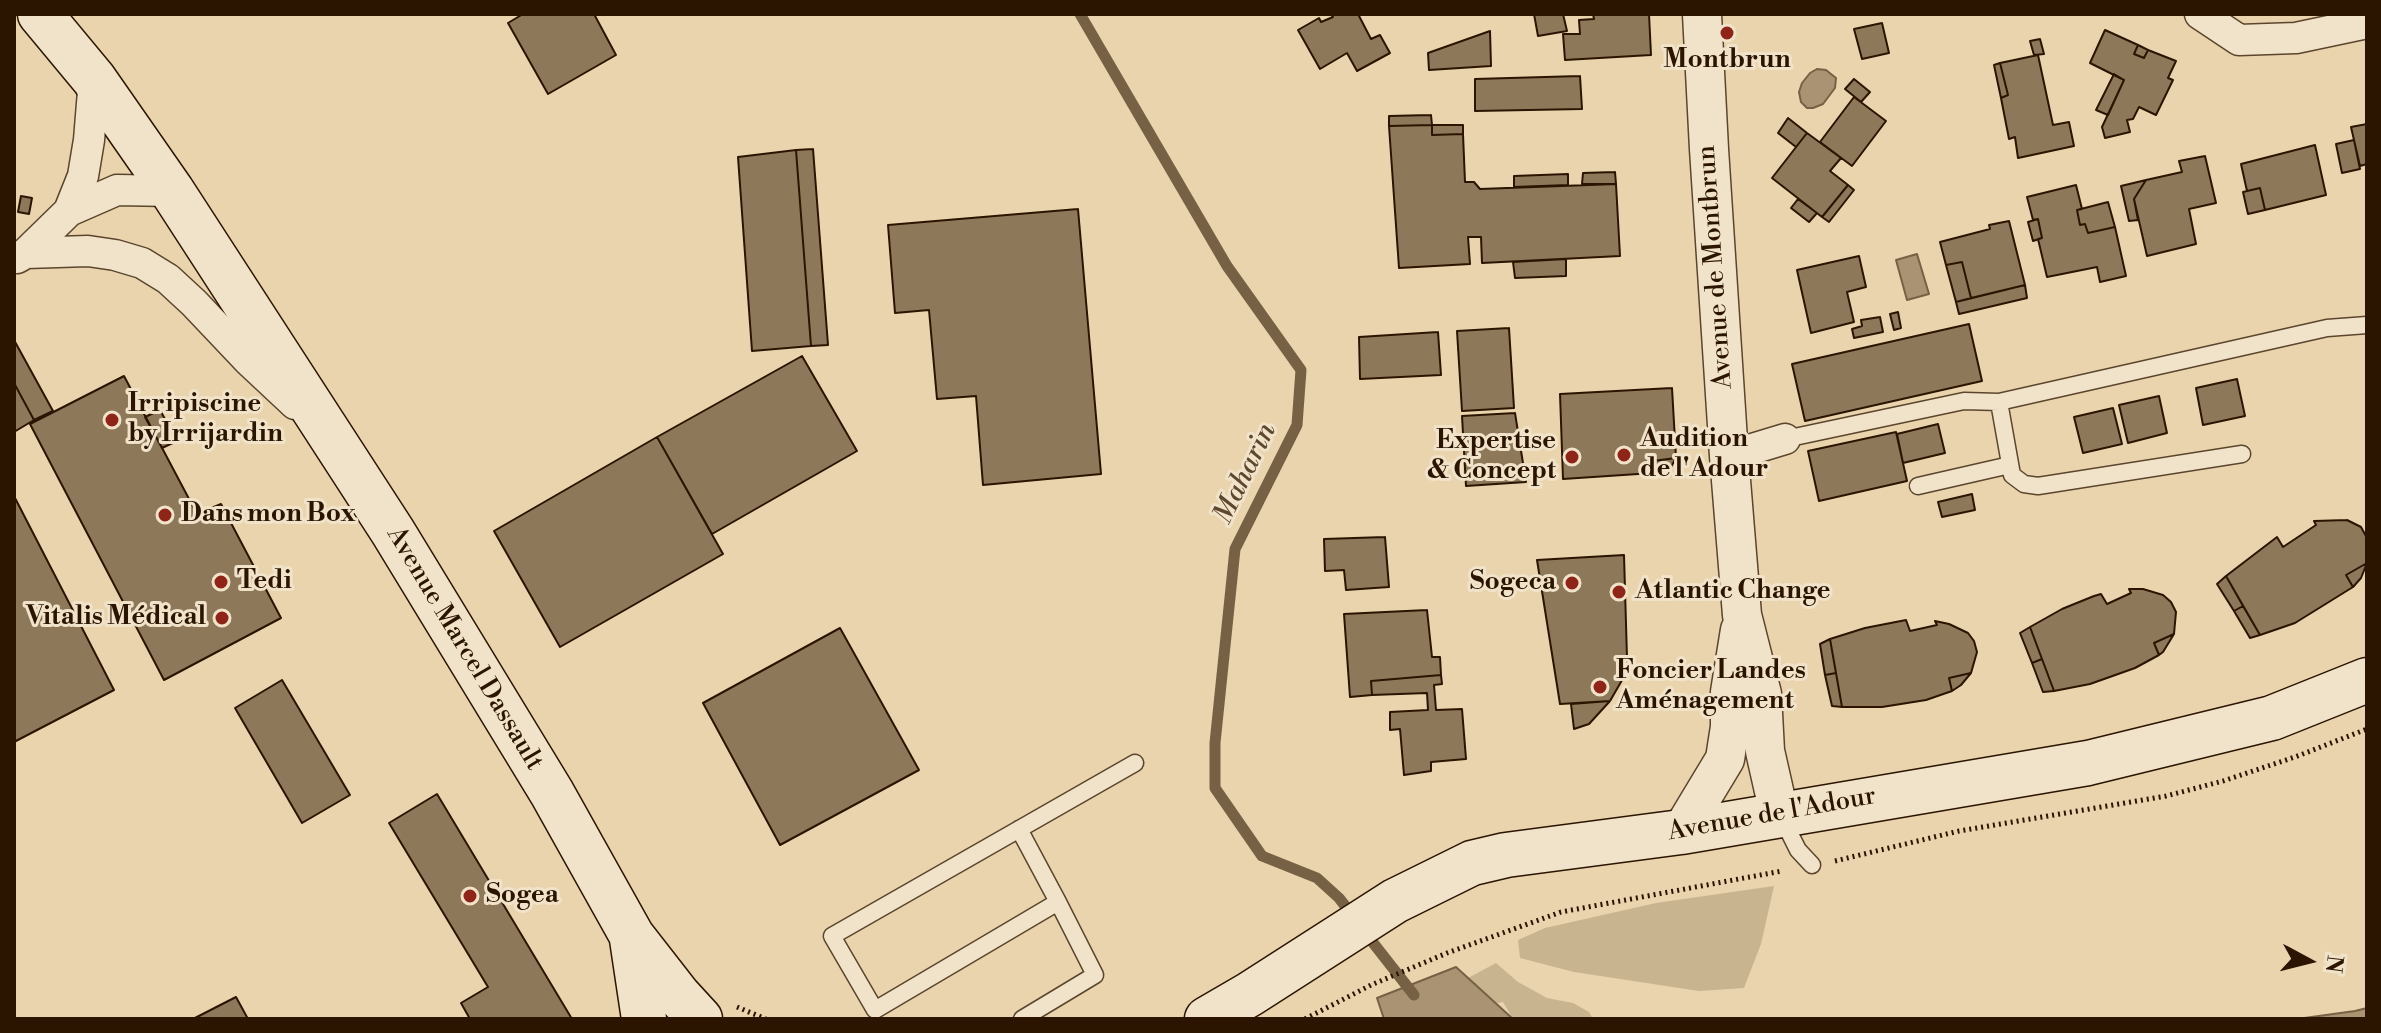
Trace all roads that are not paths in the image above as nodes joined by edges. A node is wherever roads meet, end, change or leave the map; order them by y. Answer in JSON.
{"nodes":[{"id":1,"x":40,"y":14,"type":"edge"},
{"id":2,"x":1702,"y":14,"type":"edge"},
{"id":3,"x":2200,"y":14,"type":"edge"},
{"id":4,"x":2367,"y":23,"type":"edge"},
{"id":5,"x":94,"y":79,"type":"junction"},
{"id":6,"x":172,"y":191,"type":"junction"},
{"id":7,"x":69,"y":211,"type":"junction"},
{"id":8,"x":20,"y":256,"type":"edge"},
{"id":9,"x":2367,"y":325,"type":"edge"},
{"id":10,"x":1999,"y":402,"type":"junction"},
{"id":11,"x":1785,"y":439,"type":"joint"},
{"id":12,"x":337,"y":444,"type":"junction"},
{"id":13,"x":2242,"y":454,"type":"dead end"},
{"id":14,"x":1729,"y":456,"type":"junction"},
{"id":15,"x":2010,"y":465,"type":"junction"},
{"id":16,"x":1918,"y":486,"type":"dead end"},
{"id":17,"x":1742,"y":615,"type":"junction"},
{"id":18,"x":2367,"y":680,"type":"edge"},
{"id":19,"x":1135,"y":763,"type":"dead end"},
{"id":20,"x":1779,"y":813,"type":"junction"},
{"id":21,"x":1019,"y":829,"type":"junction"},
{"id":22,"x":1681,"y":832,"type":"junction"},
{"id":23,"x":1812,"y":865,"type":"road end"},
{"id":24,"x":1058,"y":902,"type":"junction"},
{"id":25,"x":632,"y":936,"type":"junction"},
{"id":26,"x":878,"y":1015,"type":"edge"},
{"id":27,"x":644,"y":1019,"type":"edge"},
{"id":28,"x":700,"y":1019,"type":"edge"},
{"id":29,"x":1022,"y":1019,"type":"edge"},
{"id":30,"x":1207,"y":1019,"type":"edge"}],
"edges":[{"from":1,"to":5,"type":"main road","name":"Avenue Marcel Dassault"},
{"from":2,"to":14,"type":"street","name":"Avenue de Montbrun"},
{"from":3,"to":4,"type":"street"},
{"from":5,"to":6,"type":"main road","name":"Avenue Marcel Dassault"},
{"from":5,"to":7,"type":"street"},
{"from":6,"to":7,"type":"street"},
{"from":6,"to":12,"type":"main road","name":"Avenue Marcel Dassault"},
{"from":7,"to":8,"type":"street"},
{"from":8,"to":12,"type":"street"},
{"from":9,"to":10,"type":"lane"},
{"from":10,"to":11,"type":"lane"},
{"from":10,"to":15,"type":"lane"},
{"from":11,"to":14,"type":"street"},
{"from":12,"to":25,"type":"main road","name":"Avenue Marcel Dassault"},
{"from":13,"to":15,"type":"lane"},
{"from":14,"to":17,"type":"street","name":"Avenue de Montbrun"},
{"from":15,"to":16,"type":"lane"},
{"from":17,"to":20,"type":"street","name":"Avenue de Montbrun"},
{"from":17,"to":22,"type":"street"},
{"from":18,"to":20,"type":"main road","name":"Avenue de l'Adour"},
{"from":19,"to":21,"type":"lane"},
{"from":20,"to":22,"type":"main road","name":"Avenue de l'Adour"},
{"from":20,"to":23,"type":"lane"},
{"from":21,"to":24,"type":"lane"},
{"from":21,"to":26,"type":"lane"},
{"from":22,"to":30,"type":"main road","name":"Avenue de l'Adour"},
{"from":24,"to":26,"type":"lane"},
{"from":24,"to":29,"type":"lane"},
{"from":25,"to":27,"type":"main road","name":"Avenue Marcel Dassault"},
{"from":25,"to":28,"type":"main road","name":"Avenue Marcel Dassault"}]}
